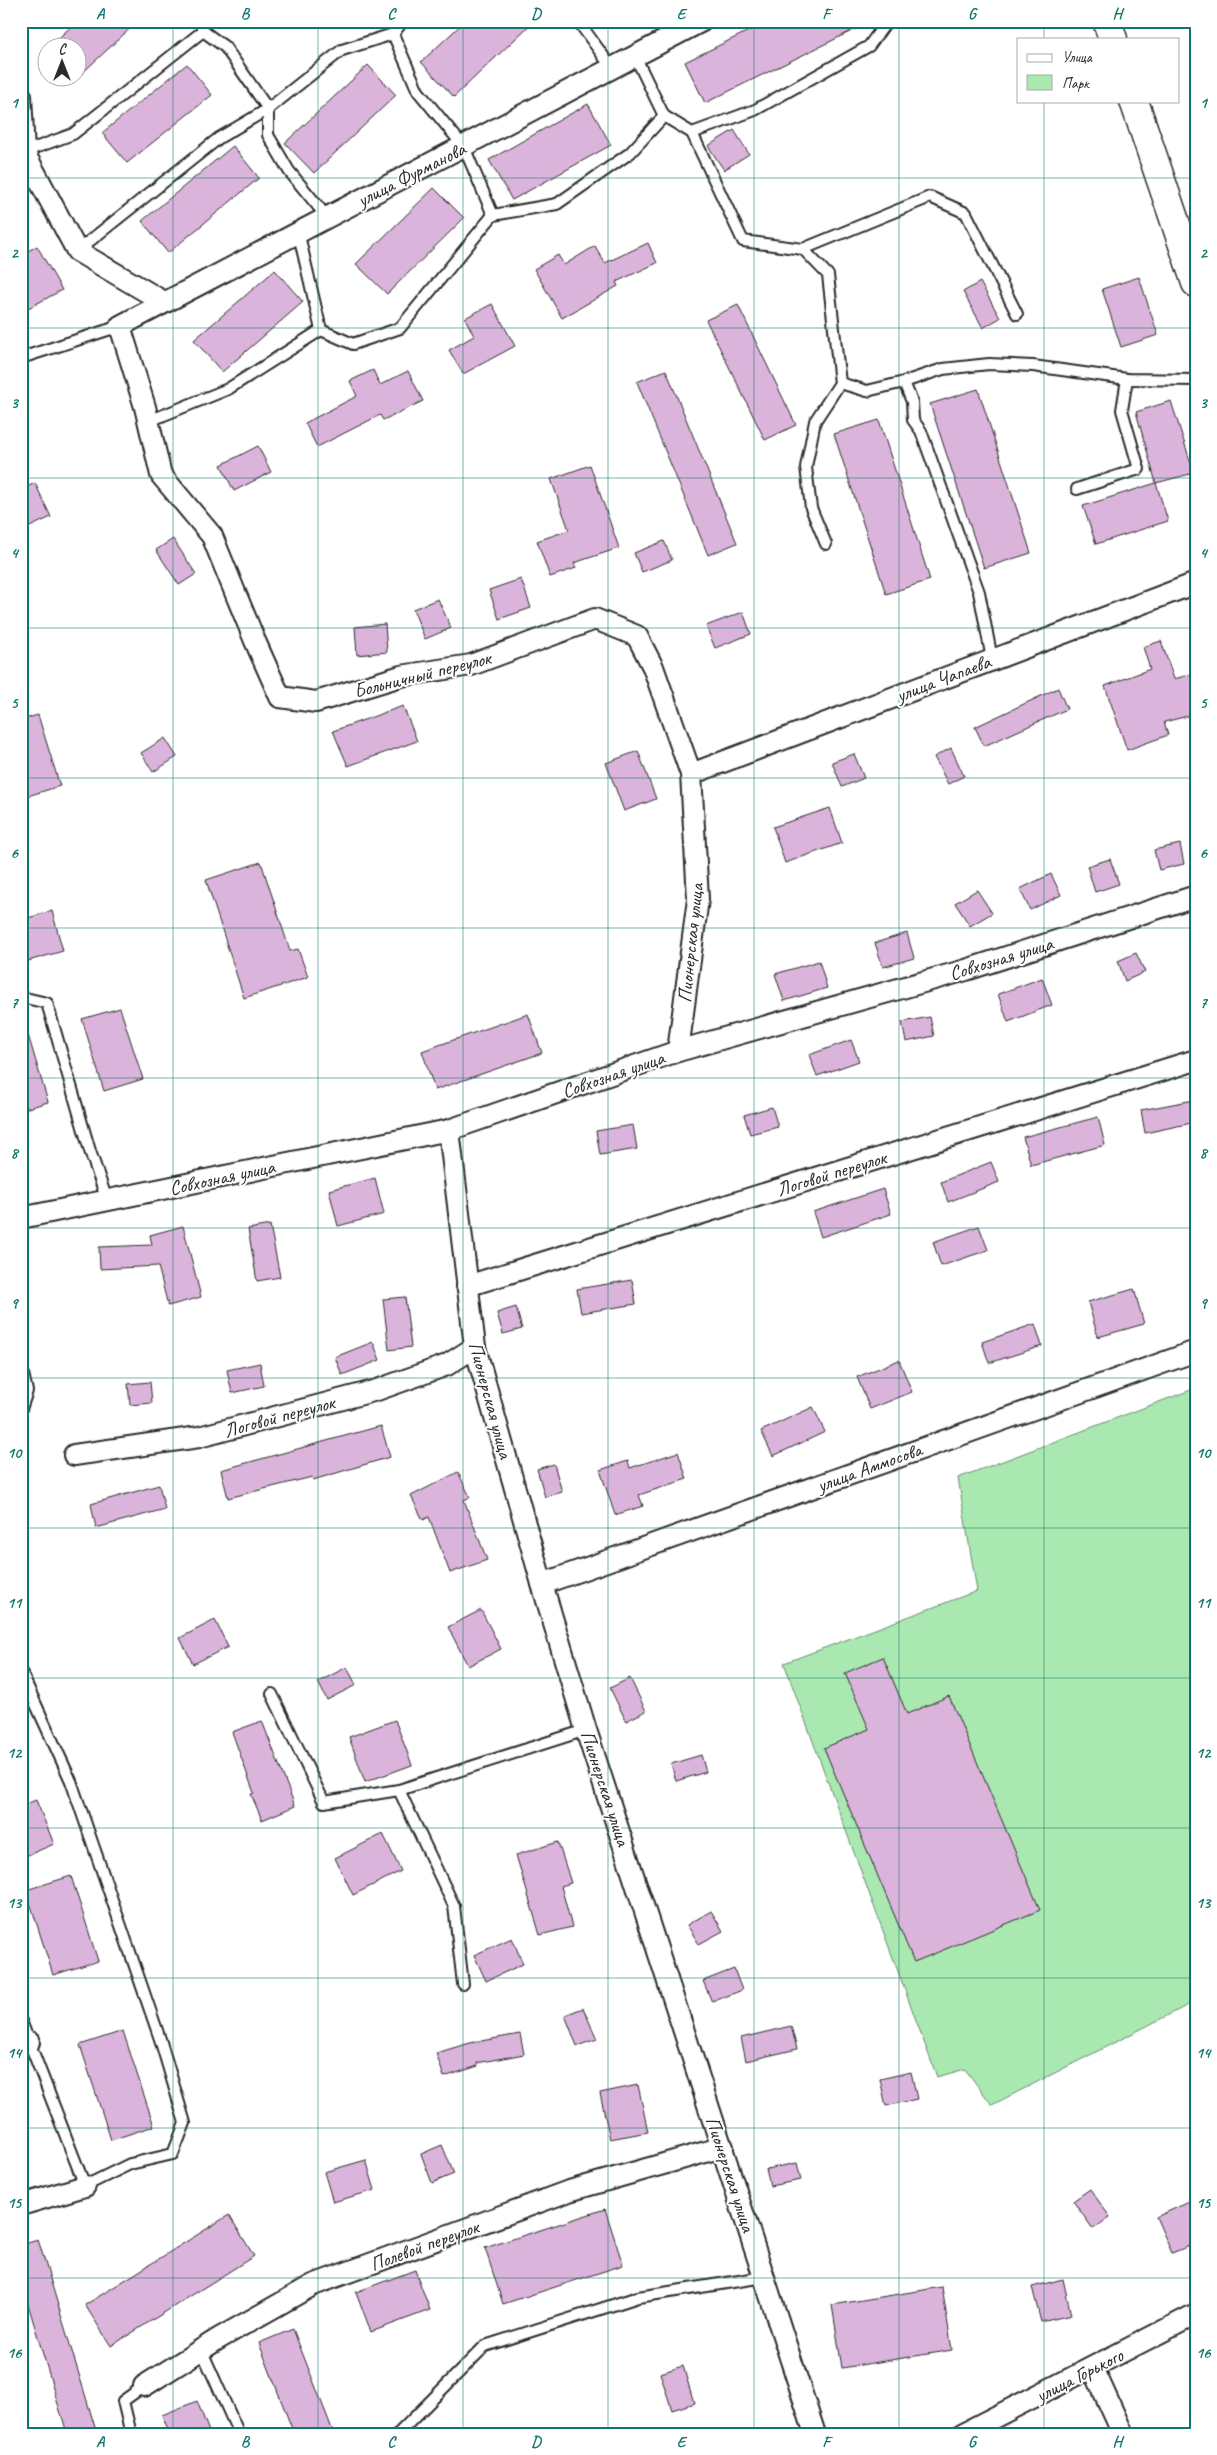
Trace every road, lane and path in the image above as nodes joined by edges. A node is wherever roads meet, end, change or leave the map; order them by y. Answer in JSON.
{"nodes":[{"id":1,"x":403,"y":21,"type":"edge"},
{"id":2,"x":578,"y":21,"type":"edge"},
{"id":3,"x":702,"y":21,"type":"edge"},
{"id":4,"x":887,"y":21,"type":"edge"},
{"id":5,"x":1107,"y":21,"type":"edge"},
{"id":6,"x":202,"y":26,"type":"edge"},
{"id":7,"x":393,"y":34,"type":"junction"},
{"id":8,"x":1113,"y":38,"type":"edge"},
{"id":9,"x":635,"y":56,"type":"junction"},
{"id":10,"x":612,"y":68,"type":"junction"},
{"id":11,"x":21,"y":96,"type":"edge"},
{"id":12,"x":1134,"y":102,"type":"edge"},
{"id":13,"x":268,"y":108,"type":"junction"},
{"id":14,"x":664,"y":116,"type":"junction"},
{"id":15,"x":692,"y":133,"type":"junction"},
{"id":16,"x":464,"y":147,"type":"junction"},
{"id":17,"x":24,"y":152,"type":"junction"},
{"id":18,"x":493,"y":215,"type":"junction"},
{"id":19,"x":326,"y":216,"type":"junction"},
{"id":20,"x":298,"y":231,"type":"junction"},
{"id":21,"x":803,"y":249,"type":"junction"},
{"id":22,"x":77,"y":251,"type":"junction"},
{"id":23,"x":1196,"y":283,"type":"edge"},
{"id":24,"x":164,"y":302,"type":"junction"},
{"id":25,"x":1017,"y":314,"type":"dead end"},
{"id":26,"x":120,"y":326,"type":"junction"},
{"id":27,"x":320,"y":330,"type":"junction"},
{"id":28,"x":21,"y":358,"type":"edge"},
{"id":29,"x":1127,"y":379,"type":"junction"},
{"id":30,"x":1196,"y":380,"type":"edge"},
{"id":31,"x":840,"y":382,"type":"junction"},
{"id":32,"x":904,"y":382,"type":"junction"},
{"id":33,"x":149,"y":421,"type":"junction"},
{"id":34,"x":1077,"y":489,"type":"dead end"},
{"id":35,"x":826,"y":544,"type":"dead end"},
{"id":36,"x":1196,"y":583,"type":"edge"},
{"id":37,"x":992,"y":659,"type":"junction"},
{"id":38,"x":691,"y":774,"type":"junction"},
{"id":39,"x":1196,"y":896,"type":"edge"},
{"id":40,"x":21,"y":997,"type":"edge"},
{"id":41,"x":678,"y":1051,"type":"junction"},
{"id":42,"x":1196,"y":1060,"type":"edge"},
{"id":43,"x":449,"y":1130,"type":"junction"},
{"id":44,"x":107,"y":1200,"type":"junction"},
{"id":45,"x":21,"y":1218,"type":"edge"},
{"id":46,"x":467,"y":1286,"type":"junction"},
{"id":47,"x":475,"y":1347,"type":"junction"},
{"id":48,"x":1196,"y":1351,"type":"edge"},
{"id":49,"x":21,"y":1366,"type":"edge"},
{"id":50,"x":21,"y":1409,"type":"edge"},
{"id":51,"x":74,"y":1455,"type":"dead end"},
{"id":52,"x":542,"y":1584,"type":"junction"},
{"id":53,"x":21,"y":1672,"type":"edge"},
{"id":54,"x":272,"y":1694,"type":"dead end"},
{"id":55,"x":586,"y":1730,"type":"junction"},
{"id":56,"x":399,"y":1790,"type":"junction"},
{"id":57,"x":463,"y":1984,"type":"dead end"},
{"id":58,"x":21,"y":2021,"type":"edge"},
{"id":59,"x":25,"y":2043,"type":"edge"},
{"id":60,"x":723,"y":2147,"type":"junction"},
{"id":61,"x":84,"y":2186,"type":"junction"},
{"id":62,"x":21,"y":2205,"type":"edge"},
{"id":63,"x":764,"y":2277,"type":"junction"},
{"id":64,"x":1196,"y":2314,"type":"edge"},
{"id":65,"x":201,"y":2349,"type":"junction"},
{"id":66,"x":1093,"y":2368,"type":"junction"},
{"id":67,"x":144,"y":2386,"type":"joint"},
{"id":68,"x":131,"y":2434,"type":"edge"},
{"id":69,"x":239,"y":2434,"type":"edge"},
{"id":70,"x":398,"y":2434,"type":"edge"},
{"id":71,"x":815,"y":2434,"type":"edge"},
{"id":72,"x":962,"y":2434,"type":"edge"},
{"id":73,"x":1123,"y":2434,"type":"edge"}],
"edges":[{"from":1,"to":7,"type":"lane"},
{"from":2,"to":10,"type":"lane"},
{"from":3,"to":9,"type":"street","name":"улица Фурманова"},
{"from":4,"to":15,"type":"lane"},
{"from":5,"to":8,"type":"main road"},
{"from":6,"to":13,"type":"lane"},
{"from":6,"to":17,"type":"lane"},
{"from":7,"to":13,"type":"lane"},
{"from":7,"to":16,"type":"lane"},
{"from":9,"to":10,"type":"street","name":"улица Фурманова"},
{"from":9,"to":14,"type":"lane"},
{"from":10,"to":16,"type":"street","name":"улица Фурманова"},
{"from":11,"to":17,"type":"street"},
{"from":12,"to":23,"type":"main road"},
{"from":13,"to":19,"type":"lane"},
{"from":13,"to":22,"type":"lane"},
{"from":14,"to":15,"type":"lane"},
{"from":14,"to":18,"type":"lane"},
{"from":15,"to":21,"type":"lane"},
{"from":16,"to":18,"type":"lane"},
{"from":16,"to":19,"type":"street","name":"улица Фурманова"},
{"from":17,"to":22,"type":"street"},
{"from":18,"to":27,"type":"lane"},
{"from":19,"to":20,"type":"street","name":"улица Фурманова"},
{"from":20,"to":24,"type":"street","name":"улица Фурманова"},
{"from":20,"to":27,"type":"lane"},
{"from":21,"to":25,"type":"lane"},
{"from":21,"to":31,"type":"lane"},
{"from":22,"to":24,"type":"street"},
{"from":24,"to":26,"type":"street","name":"улица Фурманова"},
{"from":26,"to":28,"type":"lane"},
{"from":26,"to":33,"type":"street","name":"Больничный переулок"},
{"from":27,"to":33,"type":"lane"},
{"from":29,"to":30,"type":"lane"},
{"from":29,"to":32,"type":"lane"},
{"from":29,"to":34,"type":"lane"},
{"from":31,"to":32,"type":"lane"},
{"from":31,"to":35,"type":"lane"},
{"from":32,"to":37,"type":"lane"},
{"from":33,"to":38,"type":"street","name":"Больничный переулок"},
{"from":36,"to":37,"type":"street","name":"улица Чапаева"},
{"from":37,"to":38,"type":"street","name":"улица Чапаева"},
{"from":38,"to":41,"type":"street","name":"Пионерская улица"},
{"from":39,"to":41,"type":"street","name":"Совхозная улица"},
{"from":40,"to":44,"type":"lane"},
{"from":41,"to":43,"type":"street","name":"Совхозная улица"},
{"from":42,"to":46,"type":"street","name":"Логовой переулок"},
{"from":43,"to":44,"type":"street","name":"Совхозная улица"},
{"from":43,"to":46,"type":"street","name":"Пионерская улица"},
{"from":44,"to":45,"type":"street","name":"Совхозная улица"},
{"from":46,"to":47,"type":"street","name":"Пионерская улица"},
{"from":47,"to":51,"type":"street","name":"Логовой переулок"},
{"from":47,"to":52,"type":"street","name":"Пионерская улица"},
{"from":48,"to":52,"type":"street","name":"улица Аммосова"},
{"from":49,"to":50,"type":"lane"},
{"from":52,"to":55,"type":"street","name":"Пионерская улица"},
{"from":53,"to":61,"type":"lane"},
{"from":54,"to":56,"type":"lane"},
{"from":55,"to":56,"type":"lane"},
{"from":55,"to":60,"type":"street","name":"Пионерская улица"},
{"from":56,"to":57,"type":"lane"},
{"from":58,"to":59,"type":"lane"},
{"from":59,"to":61,"type":"lane"},
{"from":60,"to":63,"type":"street","name":"Пионерская улица"},
{"from":60,"to":65,"type":"street","name":"Полевой переулок"},
{"from":61,"to":62,"type":"street"},
{"from":63,"to":70,"type":"lane"},
{"from":63,"to":71,"type":"street","name":"Пионерская улица"},
{"from":64,"to":66,"type":"street","name":"улица Горького"},
{"from":65,"to":67,"type":"street","name":"Полевой переулок"},
{"from":65,"to":69,"type":"lane"},
{"from":66,"to":72,"type":"street","name":"улица Горького"},
{"from":66,"to":73,"type":"street"},
{"from":67,"to":68,"type":"lane"}]}
